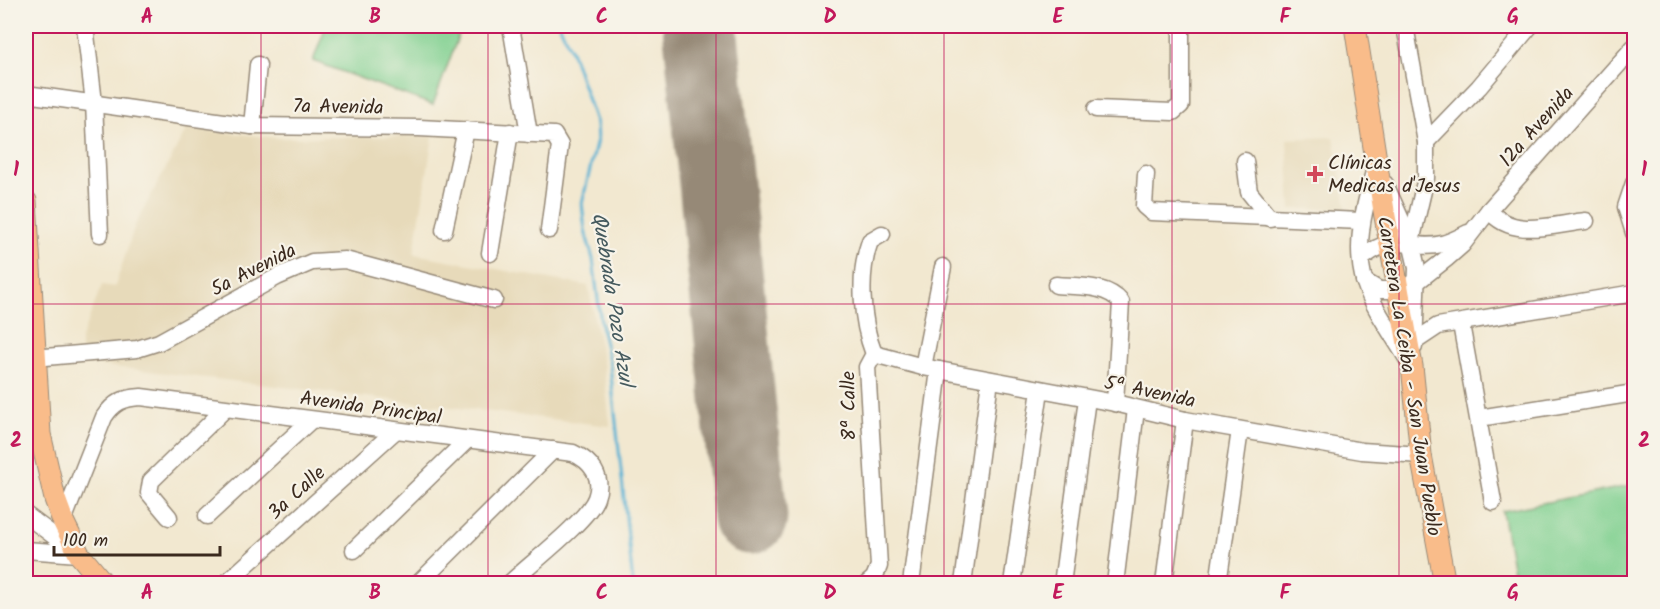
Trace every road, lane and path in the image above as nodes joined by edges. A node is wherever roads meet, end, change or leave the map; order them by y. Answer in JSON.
{"nodes":[{"id":1,"x":85,"y":26,"type":"edge"},
{"id":2,"x":511,"y":26,"type":"edge"},
{"id":3,"x":1180,"y":26,"type":"edge"},
{"id":4,"x":1355,"y":26,"type":"edge"},
{"id":5,"x":1405,"y":26,"type":"edge"},
{"id":6,"x":1530,"y":26,"type":"edge"},
{"id":7,"x":1635,"y":47,"type":"edge"},
{"id":8,"x":258,"y":64,"type":"dead end"},
{"id":9,"x":26,"y":94,"type":"edge"},
{"id":10,"x":93,"y":103,"type":"junction"},
{"id":11,"x":1096,"y":109,"type":"dead end"},
{"id":12,"x":252,"y":126,"type":"junction"},
{"id":13,"x":466,"y":130,"type":"junction"},
{"id":14,"x":510,"y":132,"type":"junction"},
{"id":15,"x":529,"y":134,"type":"junction"},
{"id":16,"x":1426,"y":142,"type":"junction"},
{"id":17,"x":1245,"y":161,"type":"dead end"},
{"id":18,"x":1376,"y":164,"type":"junction"},
{"id":19,"x":1146,"y":174,"type":"dead end"},
{"id":20,"x":1635,"y":183,"type":"edge"},
{"id":21,"x":26,"y":201,"type":"edge"},
{"id":22,"x":1490,"y":210,"type":"junction"},
{"id":23,"x":1270,"y":218,"type":"junction"},
{"id":24,"x":1586,"y":220,"type":"dead end"},
{"id":25,"x":1361,"y":221,"type":"junction"},
{"id":26,"x":444,"y":230,"type":"dead end"},
{"id":27,"x":549,"y":230,"type":"dead end"},
{"id":28,"x":1470,"y":232,"type":"junction"},
{"id":29,"x":1635,"y":232,"type":"edge"},
{"id":30,"x":99,"y":234,"type":"dead end"},
{"id":31,"x":882,"y":234,"type":"dead end"},
{"id":32,"x":1401,"y":242,"type":"junction"},
{"id":33,"x":490,"y":253,"type":"dead end"},
{"id":34,"x":1362,"y":258,"type":"junction"},
{"id":35,"x":943,"y":267,"type":"dead end"},
{"id":36,"x":1364,"y":281,"type":"junction"},
{"id":37,"x":1418,"y":281,"type":"junction"},
{"id":38,"x":1056,"y":285,"type":"dead end"},
{"id":39,"x":1398,"y":290,"type":"junction"},
{"id":40,"x":1635,"y":293,"type":"edge"},
{"id":41,"x":494,"y":300,"type":"dead end"},
{"id":42,"x":1416,"y":314,"type":"junction"},
{"id":43,"x":1461,"y":324,"type":"junction"},
{"id":44,"x":1438,"y":326,"type":"junction"},
{"id":45,"x":1414,"y":342,"type":"junction"},
{"id":46,"x":874,"y":354,"type":"junction"},
{"id":47,"x":34,"y":358,"type":"junction"},
{"id":48,"x":1412,"y":366,"type":"junction"},
{"id":49,"x":931,"y":368,"type":"junction"},
{"id":50,"x":990,"y":380,"type":"junction"},
{"id":51,"x":1040,"y":390,"type":"junction"},
{"id":52,"x":1635,"y":393,"type":"edge"},
{"id":53,"x":1087,"y":399,"type":"junction"},
{"id":54,"x":1115,"y":403,"type":"junction"},
{"id":55,"x":225,"y":409,"type":"junction"},
{"id":56,"x":1136,"y":409,"type":"junction"},
{"id":57,"x":1479,"y":418,"type":"junction"},
{"id":58,"x":311,"y":420,"type":"junction"},
{"id":59,"x":1185,"y":420,"type":"junction"},
{"id":60,"x":1240,"y":430,"type":"junction"},
{"id":61,"x":395,"y":431,"type":"junction"},
{"id":62,"x":466,"y":441,"type":"junction"},
{"id":63,"x":553,"y":450,"type":"junction"},
{"id":64,"x":1420,"y":455,"type":"junction"},
{"id":65,"x":1493,"y":502,"type":"dead end"},
{"id":66,"x":26,"y":515,"type":"edge"},
{"id":67,"x":207,"y":516,"type":"dead end"},
{"id":68,"x":169,"y":517,"type":"dead end"},
{"id":69,"x":63,"y":521,"type":"junction"},
{"id":70,"x":26,"y":550,"type":"edge"},
{"id":71,"x":354,"y":550,"type":"dead end"},
{"id":72,"x":79,"y":554,"type":"junction"},
{"id":73,"x":104,"y":584,"type":"edge"},
{"id":74,"x":225,"y":584,"type":"edge"},
{"id":75,"x":418,"y":584,"type":"edge"},
{"id":76,"x":509,"y":584,"type":"edge"},
{"id":77,"x":867,"y":584,"type":"edge"},
{"id":78,"x":911,"y":584,"type":"edge"},
{"id":79,"x":963,"y":584,"type":"edge"},
{"id":80,"x":1012,"y":584,"type":"edge"},
{"id":81,"x":1062,"y":584,"type":"edge"},
{"id":82,"x":1115,"y":584,"type":"edge"},
{"id":83,"x":1164,"y":584,"type":"edge"},
{"id":84,"x":1218,"y":584,"type":"edge"},
{"id":85,"x":1445,"y":584,"type":"edge"}],
"edges":[{"from":1,"to":10,"type":"street"},
{"from":2,"to":15,"type":"street"},
{"from":3,"to":11,"type":"street"},
{"from":4,"to":18,"type":"main road","name":"Carretera La Ceiba - San Juan Pueblo"},
{"from":5,"to":16,"type":"street"},
{"from":6,"to":16,"type":"street"},
{"from":7,"to":22,"type":"street","name":"12a Avenida"},
{"from":8,"to":12,"type":"street"},
{"from":9,"to":10,"type":"street","name":"7a Avenida"},
{"from":10,"to":12,"type":"street","name":"7a Avenida"},
{"from":10,"to":30,"type":"street"},
{"from":12,"to":13,"type":"street","name":"7a Avenida"},
{"from":13,"to":14,"type":"street","name":"7a Avenida"},
{"from":13,"to":26,"type":"street"},
{"from":14,"to":15,"type":"street","name":"7a Avenida"},
{"from":14,"to":33,"type":"street"},
{"from":15,"to":27,"type":"street","name":"7a Avenida"},
{"from":16,"to":32,"type":"street"},
{"from":17,"to":23,"type":"street"},
{"from":18,"to":25,"type":"street"},
{"from":18,"to":32,"type":"main road","name":"Carretera La Ceiba - San Juan Pueblo"},
{"from":19,"to":23,"type":"street"},
{"from":20,"to":29,"type":"street"},
{"from":21,"to":47,"type":"main road"},
{"from":22,"to":24,"type":"street"},
{"from":22,"to":28,"type":"street","name":"12a Avenida"},
{"from":23,"to":25,"type":"street"},
{"from":25,"to":34,"type":"street"},
{"from":28,"to":32,"type":"street","name":"12a Avenida"},
{"from":28,"to":37,"type":"street","name":"12a Avenida"},
{"from":31,"to":46,"type":"street","name":"8ª Calle"},
{"from":32,"to":34,"type":"street"},
{"from":32,"to":37,"type":"street"},
{"from":32,"to":39,"type":"main road","name":"Carretera La Ceiba - San Juan Pueblo"},
{"from":34,"to":36,"type":"street"},
{"from":35,"to":49,"type":"street"},
{"from":36,"to":39,"type":"street"},
{"from":36,"to":48,"type":"street"},
{"from":37,"to":39,"type":"street","name":"12a Avenida"},
{"from":37,"to":42,"type":"street"},
{"from":38,"to":54,"type":"street"},
{"from":39,"to":48,"type":"main road","name":"Carretera La Ceiba - San Juan Pueblo"},
{"from":40,"to":43,"type":"street"},
{"from":41,"to":47,"type":"street","name":"5a Avenida"},
{"from":42,"to":44,"type":"street"},
{"from":42,"to":45,"type":"street"},
{"from":43,"to":44,"type":"street"},
{"from":43,"to":57,"type":"street"},
{"from":44,"to":45,"type":"street"},
{"from":45,"to":48,"type":"street"},
{"from":46,"to":49,"type":"street","name":"5ª Avenida"},
{"from":46,"to":77,"type":"street","name":"8ª Calle"},
{"from":47,"to":69,"type":"main road"},
{"from":48,"to":64,"type":"main road","name":"Carretera La Ceiba - San Juan Pueblo"},
{"from":49,"to":50,"type":"street","name":"5ª Avenida"},
{"from":49,"to":78,"type":"street"},
{"from":50,"to":51,"type":"street","name":"5ª Avenida"},
{"from":50,"to":79,"type":"street"},
{"from":51,"to":53,"type":"street","name":"5ª Avenida"},
{"from":51,"to":80,"type":"street"},
{"from":52,"to":57,"type":"street"},
{"from":53,"to":54,"type":"street","name":"5ª Avenida"},
{"from":53,"to":81,"type":"street"},
{"from":54,"to":56,"type":"street","name":"5ª Avenida"},
{"from":55,"to":58,"type":"street","name":"Avenida Principal"},
{"from":55,"to":68,"type":"street"},
{"from":55,"to":69,"type":"street","name":"Avenida Principal"},
{"from":56,"to":59,"type":"street","name":"5ª Avenida"},
{"from":56,"to":82,"type":"street"},
{"from":57,"to":65,"type":"street"},
{"from":58,"to":61,"type":"street","name":"Avenida Principal"},
{"from":58,"to":67,"type":"street"},
{"from":59,"to":60,"type":"street","name":"5ª Avenida"},
{"from":59,"to":83,"type":"street"},
{"from":60,"to":64,"type":"street","name":"5ª Avenida"},
{"from":60,"to":84,"type":"street"},
{"from":61,"to":62,"type":"street","name":"Avenida Principal"},
{"from":61,"to":74,"type":"street","name":"3a Calle"},
{"from":62,"to":63,"type":"street","name":"Avenida Principal"},
{"from":62,"to":71,"type":"street"},
{"from":63,"to":75,"type":"street"},
{"from":63,"to":76,"type":"street","name":"Avenida Principal"},
{"from":64,"to":85,"type":"main road","name":"Carretera La Ceiba - San Juan Pueblo"},
{"from":66,"to":72,"type":"street"},
{"from":69,"to":72,"type":"main road"},
{"from":70,"to":72,"type":"street"},
{"from":72,"to":73,"type":"main road"}]}
